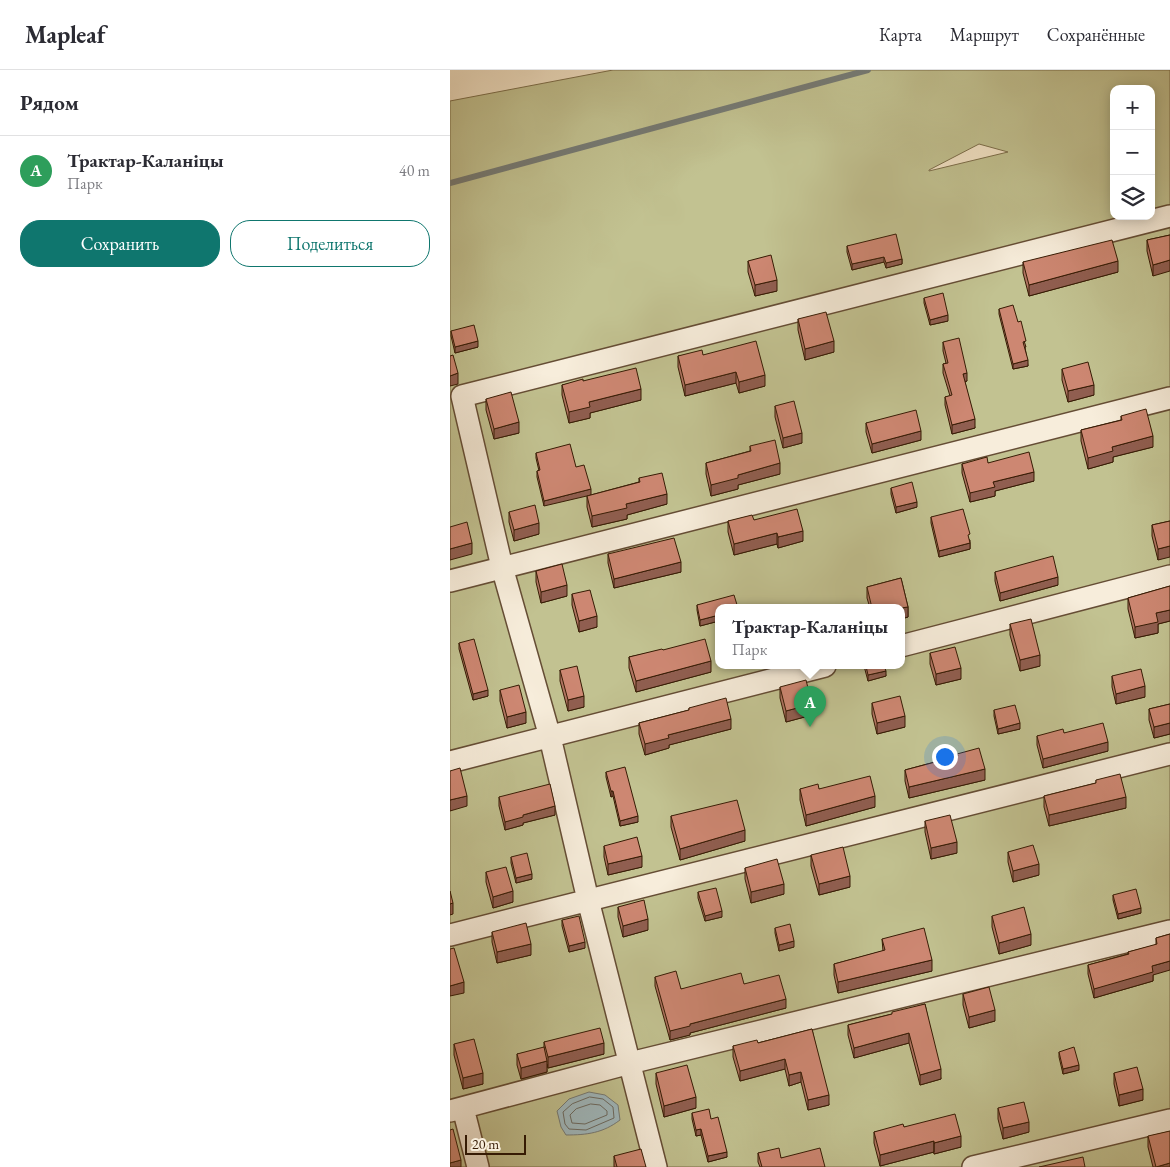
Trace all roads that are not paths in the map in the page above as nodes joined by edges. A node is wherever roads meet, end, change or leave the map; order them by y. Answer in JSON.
{"nodes":[{"id":1,"x":1170,"y":216,"type":"edge"},
{"id":2,"x":456,"y":397,"type":"edge"},
{"id":3,"x":1170,"y":398,"type":"edge"},
{"id":4,"x":502,"y":567,"type":"junction"},
{"id":5,"x":1170,"y":576,"type":"edge"},
{"id":6,"x":450,"y":581,"type":"edge"},
{"id":7,"x":905,"y":645,"type":"edge"},
{"id":8,"x":813,"y":669,"type":"edge"},
{"id":9,"x":550,"y":737,"type":"junction"},
{"id":10,"x":1170,"y":754,"type":"edge"},
{"id":11,"x":450,"y":762,"type":"edge"},
{"id":12,"x":588,"y":900,"type":"junction"},
{"id":13,"x":1170,"y":931,"type":"edge"},
{"id":14,"x":450,"y":935,"type":"edge"},
{"id":15,"x":630,"y":1063,"type":"junction"},
{"id":16,"x":456,"y":1110,"type":"edge"},
{"id":17,"x":1170,"y":1120,"type":"edge"},
{"id":18,"x":478,"y":1167,"type":"edge"},
{"id":19,"x":656,"y":1167,"type":"edge"},
{"id":20,"x":973,"y":1167,"type":"edge"}],
"edges":[{"from":1,"to":2,"type":"lane"},
{"from":2,"to":4,"type":"lane"},
{"from":3,"to":4,"type":"lane"},
{"from":4,"to":6,"type":"lane"},
{"from":4,"to":9,"type":"lane"},
{"from":5,"to":7,"type":"lane"},
{"from":8,"to":9,"type":"lane"},
{"from":9,"to":11,"type":"lane"},
{"from":9,"to":12,"type":"lane"},
{"from":10,"to":12,"type":"lane"},
{"from":12,"to":14,"type":"lane"},
{"from":12,"to":15,"type":"lane"},
{"from":13,"to":15,"type":"lane"},
{"from":15,"to":16,"type":"lane"},
{"from":15,"to":19,"type":"lane"},
{"from":16,"to":18,"type":"lane"},
{"from":17,"to":20,"type":"lane"}]}
